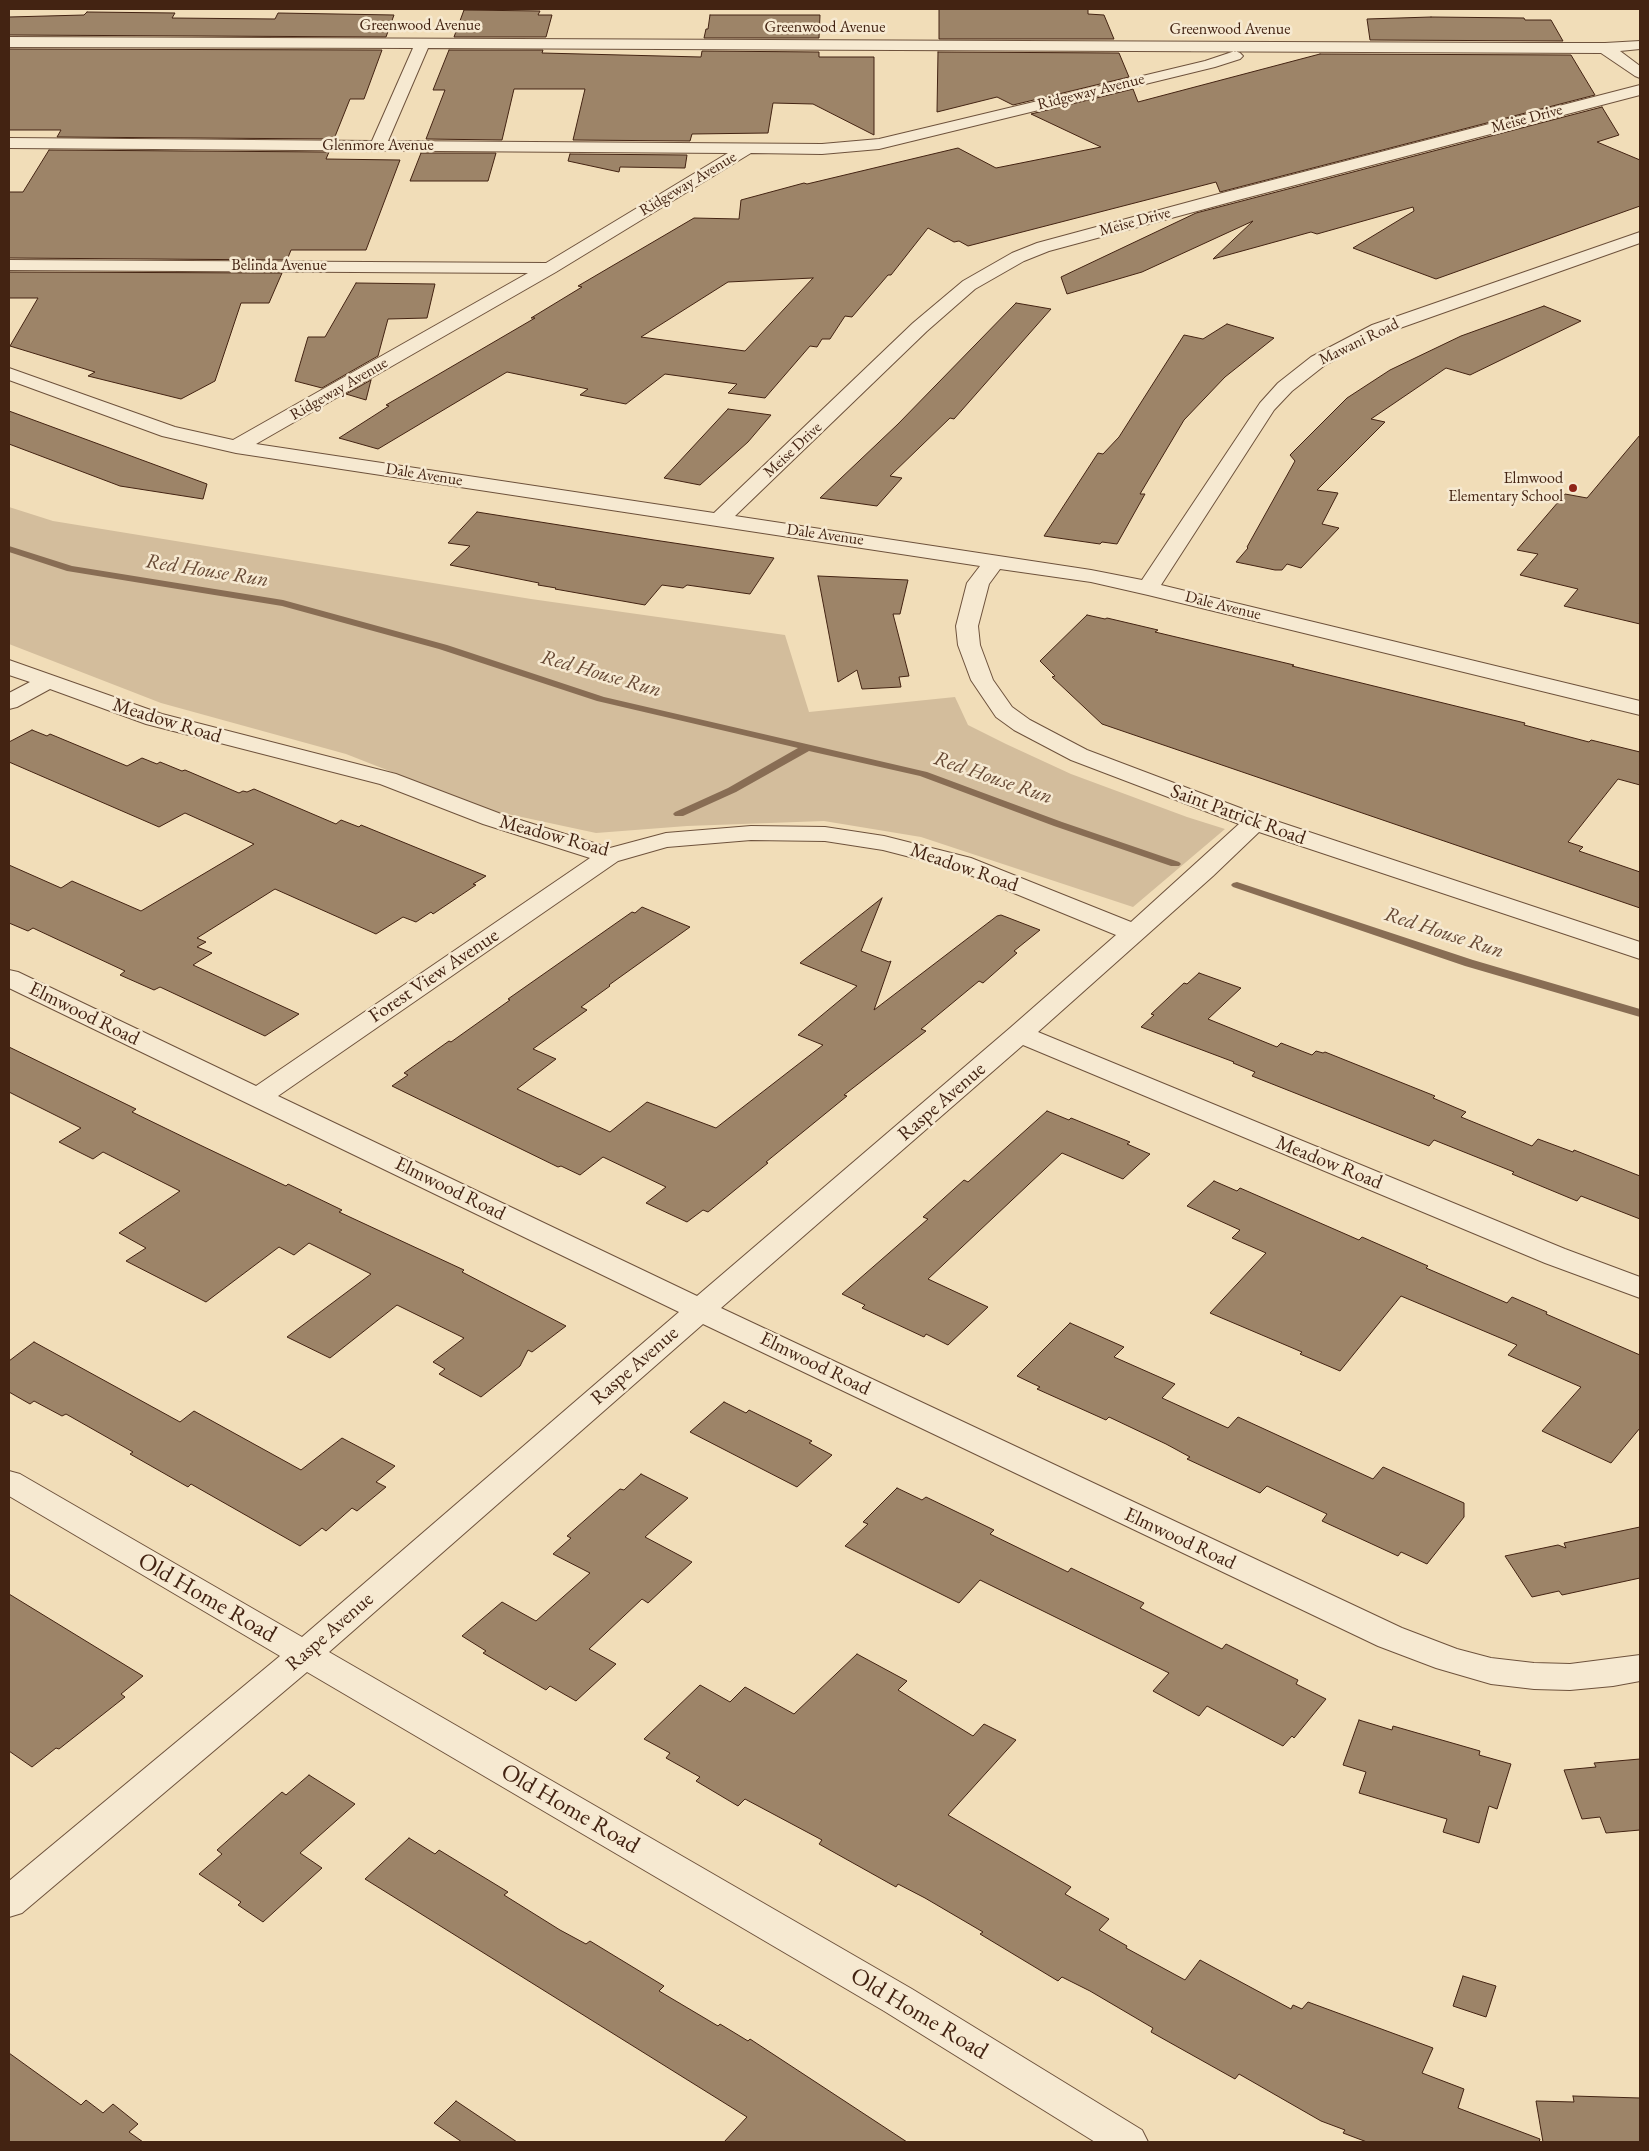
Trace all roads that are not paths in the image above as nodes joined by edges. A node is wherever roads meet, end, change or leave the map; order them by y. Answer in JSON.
{"nodes":[{"id":1,"x":9,"y":42,"type":"edge"},
{"id":2,"x":422,"y":44,"type":"junction"},
{"id":3,"x":1640,"y":45,"type":"edge"},
{"id":4,"x":1246,"y":47,"type":"junction"},
{"id":5,"x":1605,"y":48,"type":"junction"},
{"id":6,"x":1640,"y":73,"type":"edge"},
{"id":7,"x":1640,"y":90,"type":"edge"},
{"id":8,"x":9,"y":143,"type":"edge"},
{"id":9,"x":378,"y":146,"type":"junction"},
{"id":10,"x":748,"y":148,"type":"junction"},
{"id":11,"x":1640,"y":237,"type":"edge"},
{"id":12,"x":9,"y":265,"type":"edge"},
{"id":13,"x":550,"y":268,"type":"junction"},
{"id":14,"x":9,"y":374,"type":"edge"},
{"id":15,"x":236,"y":447,"type":"junction"},
{"id":16,"x":719,"y":520,"type":"junction"},
{"id":17,"x":995,"y":561,"type":"junction"},
{"id":18,"x":1148,"y":588,"type":"junction"},
{"id":19,"x":9,"y":667,"type":"edge"},
{"id":20,"x":47,"y":682,"type":"junction"},
{"id":21,"x":9,"y":702,"type":"edge"},
{"id":22,"x":1640,"y":708,"type":"edge"},
{"id":23,"x":1255,"y":822,"type":"junction"},
{"id":24,"x":609,"y":856,"type":"junction"},
{"id":25,"x":1134,"y":933,"type":"junction"},
{"id":26,"x":1640,"y":951,"type":"edge"},
{"id":27,"x":9,"y":978,"type":"edge"},
{"id":28,"x":1020,"y":1034,"type":"junction"},
{"id":29,"x":258,"y":1097,"type":"junction"},
{"id":30,"x":1640,"y":1288,"type":"edge"},
{"id":31,"x":701,"y":1309,"type":"junction"},
{"id":32,"x":9,"y":1482,"type":"edge"},
{"id":33,"x":304,"y":1655,"type":"junction"},
{"id":34,"x":1640,"y":1668,"type":"edge"},
{"id":35,"x":9,"y":1902,"type":"edge"},
{"id":36,"x":1128,"y":2142,"type":"edge"}],
"edges":[{"from":1,"to":2,"type":"street","name":"Greenwood Avenue"},
{"from":2,"to":4,"type":"street","name":"Greenwood Avenue"},
{"from":2,"to":9,"type":"street"},
{"from":3,"to":5,"type":"street","name":"Greenwood Avenue"},
{"from":4,"to":5,"type":"street","name":"Greenwood Avenue"},
{"from":4,"to":10,"type":"street","name":"Ridgeway Avenue"},
{"from":5,"to":6,"type":"street"},
{"from":7,"to":16,"type":"street","name":"Meise Drive"},
{"from":8,"to":9,"type":"street","name":"Glenmore Avenue"},
{"from":9,"to":10,"type":"street","name":"Glenmore Avenue"},
{"from":10,"to":13,"type":"street","name":"Ridgeway Avenue"},
{"from":11,"to":18,"type":"street","name":"Mawani Road"},
{"from":12,"to":13,"type":"street","name":"Belinda Avenue"},
{"from":13,"to":15,"type":"street","name":"Ridgeway Avenue"},
{"from":14,"to":15,"type":"street","name":"Dale Avenue"},
{"from":15,"to":16,"type":"street","name":"Dale Avenue"},
{"from":16,"to":17,"type":"street","name":"Dale Avenue"},
{"from":17,"to":18,"type":"street","name":"Dale Avenue"},
{"from":17,"to":23,"type":"street","name":"Saint Patrick Road"},
{"from":18,"to":22,"type":"street","name":"Dale Avenue"},
{"from":19,"to":20,"type":"street","name":"Meadow Road"},
{"from":20,"to":21,"type":"street"},
{"from":20,"to":24,"type":"street","name":"Meadow Road"},
{"from":23,"to":25,"type":"street","name":"Raspe Avenue"},
{"from":23,"to":26,"type":"street","name":"Saint Patrick Road"},
{"from":24,"to":25,"type":"street","name":"Meadow Road"},
{"from":24,"to":29,"type":"street","name":"Forest View Avenue"},
{"from":25,"to":28,"type":"street","name":"Raspe Avenue"},
{"from":27,"to":29,"type":"street","name":"Elmwood Road"},
{"from":28,"to":30,"type":"street","name":"Meadow Road"},
{"from":28,"to":31,"type":"street","name":"Raspe Avenue"},
{"from":29,"to":31,"type":"street","name":"Elmwood Road"},
{"from":31,"to":33,"type":"street","name":"Raspe Avenue"},
{"from":31,"to":34,"type":"street","name":"Elmwood Road"},
{"from":32,"to":33,"type":"street","name":"Old Home Road"},
{"from":33,"to":35,"type":"street","name":"Raspe Avenue"},
{"from":33,"to":36,"type":"street","name":"Old Home Road"}]}
